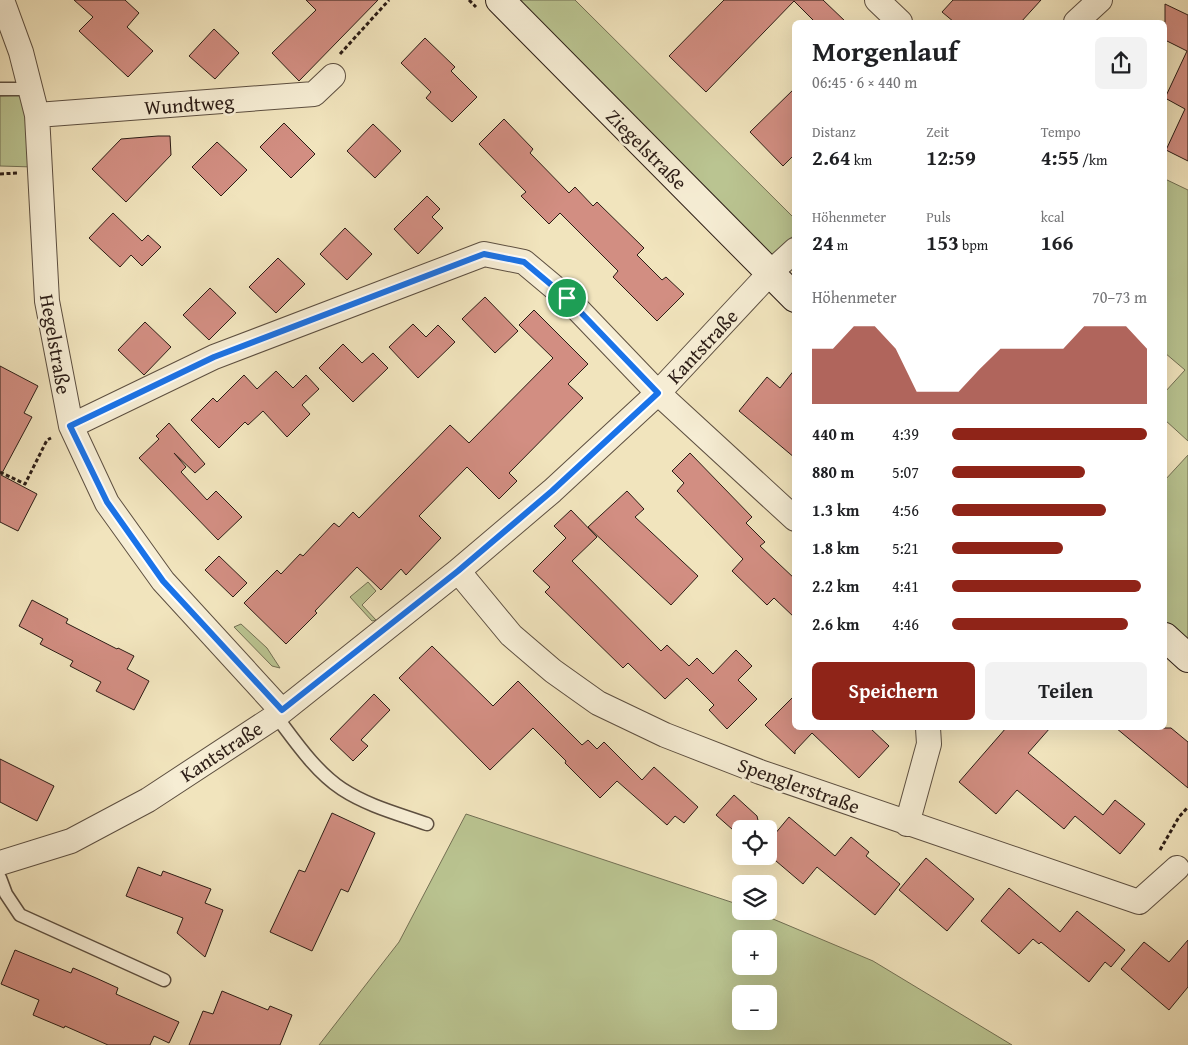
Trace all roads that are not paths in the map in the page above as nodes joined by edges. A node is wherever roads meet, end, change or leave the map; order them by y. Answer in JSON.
{"nodes":[{"id":1,"x":2,"y":0,"type":"edge"},
{"id":2,"x":500,"y":0,"type":"edge"},
{"id":3,"x":878,"y":0,"type":"edge"},
{"id":4,"x":1100,"y":0,"type":"edge"},
{"id":5,"x":898,"y":20,"type":"edge"},
{"id":6,"x":1078,"y":20,"type":"edge"},
{"id":7,"x":333,"y":76,"type":"road end"},
{"id":8,"x":30,"y":89,"type":"junction"},
{"id":9,"x":0,"y":90,"type":"edge"},
{"id":10,"x":38,"y":116,"type":"junction"},
{"id":11,"x":792,"y":253,"type":"edge"},
{"id":12,"x":770,"y":273,"type":"junction"},
{"id":13,"x":792,"y":295,"type":"edge"},
{"id":14,"x":658,"y":393,"type":"junction"},
{"id":15,"x":70,"y":426,"type":"junction"},
{"id":16,"x":792,"y":515,"type":"edge"},
{"id":17,"x":458,"y":571,"type":"junction"},
{"id":18,"x":1167,"y":639,"type":"edge"},
{"id":19,"x":1188,"y":658,"type":"edge"},
{"id":20,"x":279,"y":713,"type":"junction"},
{"id":21,"x":928,"y":730,"type":"edge"},
{"id":22,"x":427,"y":824,"type":"dead end"},
{"id":23,"x":907,"y":824,"type":"junction"},
{"id":24,"x":0,"y":863,"type":"edge"},
{"id":25,"x":1177,"y":868,"type":"road end"},
{"id":26,"x":0,"y":878,"type":"edge"},
{"id":27,"x":164,"y":980,"type":"dead end"}],
"edges":[{"from":1,"to":8,"type":"street","name":"Hegelstraße"},
{"from":2,"to":12,"type":"main road","name":"Ziegelstraße"},
{"from":3,"to":5,"type":"street"},
{"from":4,"to":6,"type":"street"},
{"from":7,"to":10,"type":"street","name":"Wundtweg"},
{"from":8,"to":9,"type":"lane"},
{"from":8,"to":10,"type":"street","name":"Hegelstraße"},
{"from":10,"to":15,"type":"street","name":"Hegelstraße"},
{"from":11,"to":12,"type":"street","name":"Kantstraße"},
{"from":12,"to":13,"type":"main road","name":"Ziegelstraße"},
{"from":12,"to":14,"type":"street","name":"Kantstraße"},
{"from":14,"to":15,"type":"street"},
{"from":14,"to":16,"type":"street"},
{"from":14,"to":17,"type":"street","name":"Kantstraße"},
{"from":15,"to":20,"type":"street","name":"Hegelstraße"},
{"from":17,"to":20,"type":"street","name":"Kantstraße"},
{"from":17,"to":23,"type":"street","name":"Spenglerstraße"},
{"from":18,"to":19,"type":"main road"},
{"from":20,"to":22,"type":"lane"},
{"from":20,"to":24,"type":"street","name":"Kantstraße"},
{"from":21,"to":23,"type":"street"},
{"from":23,"to":25,"type":"street","name":"Spenglerstraße"},
{"from":26,"to":27,"type":"lane"}]}
